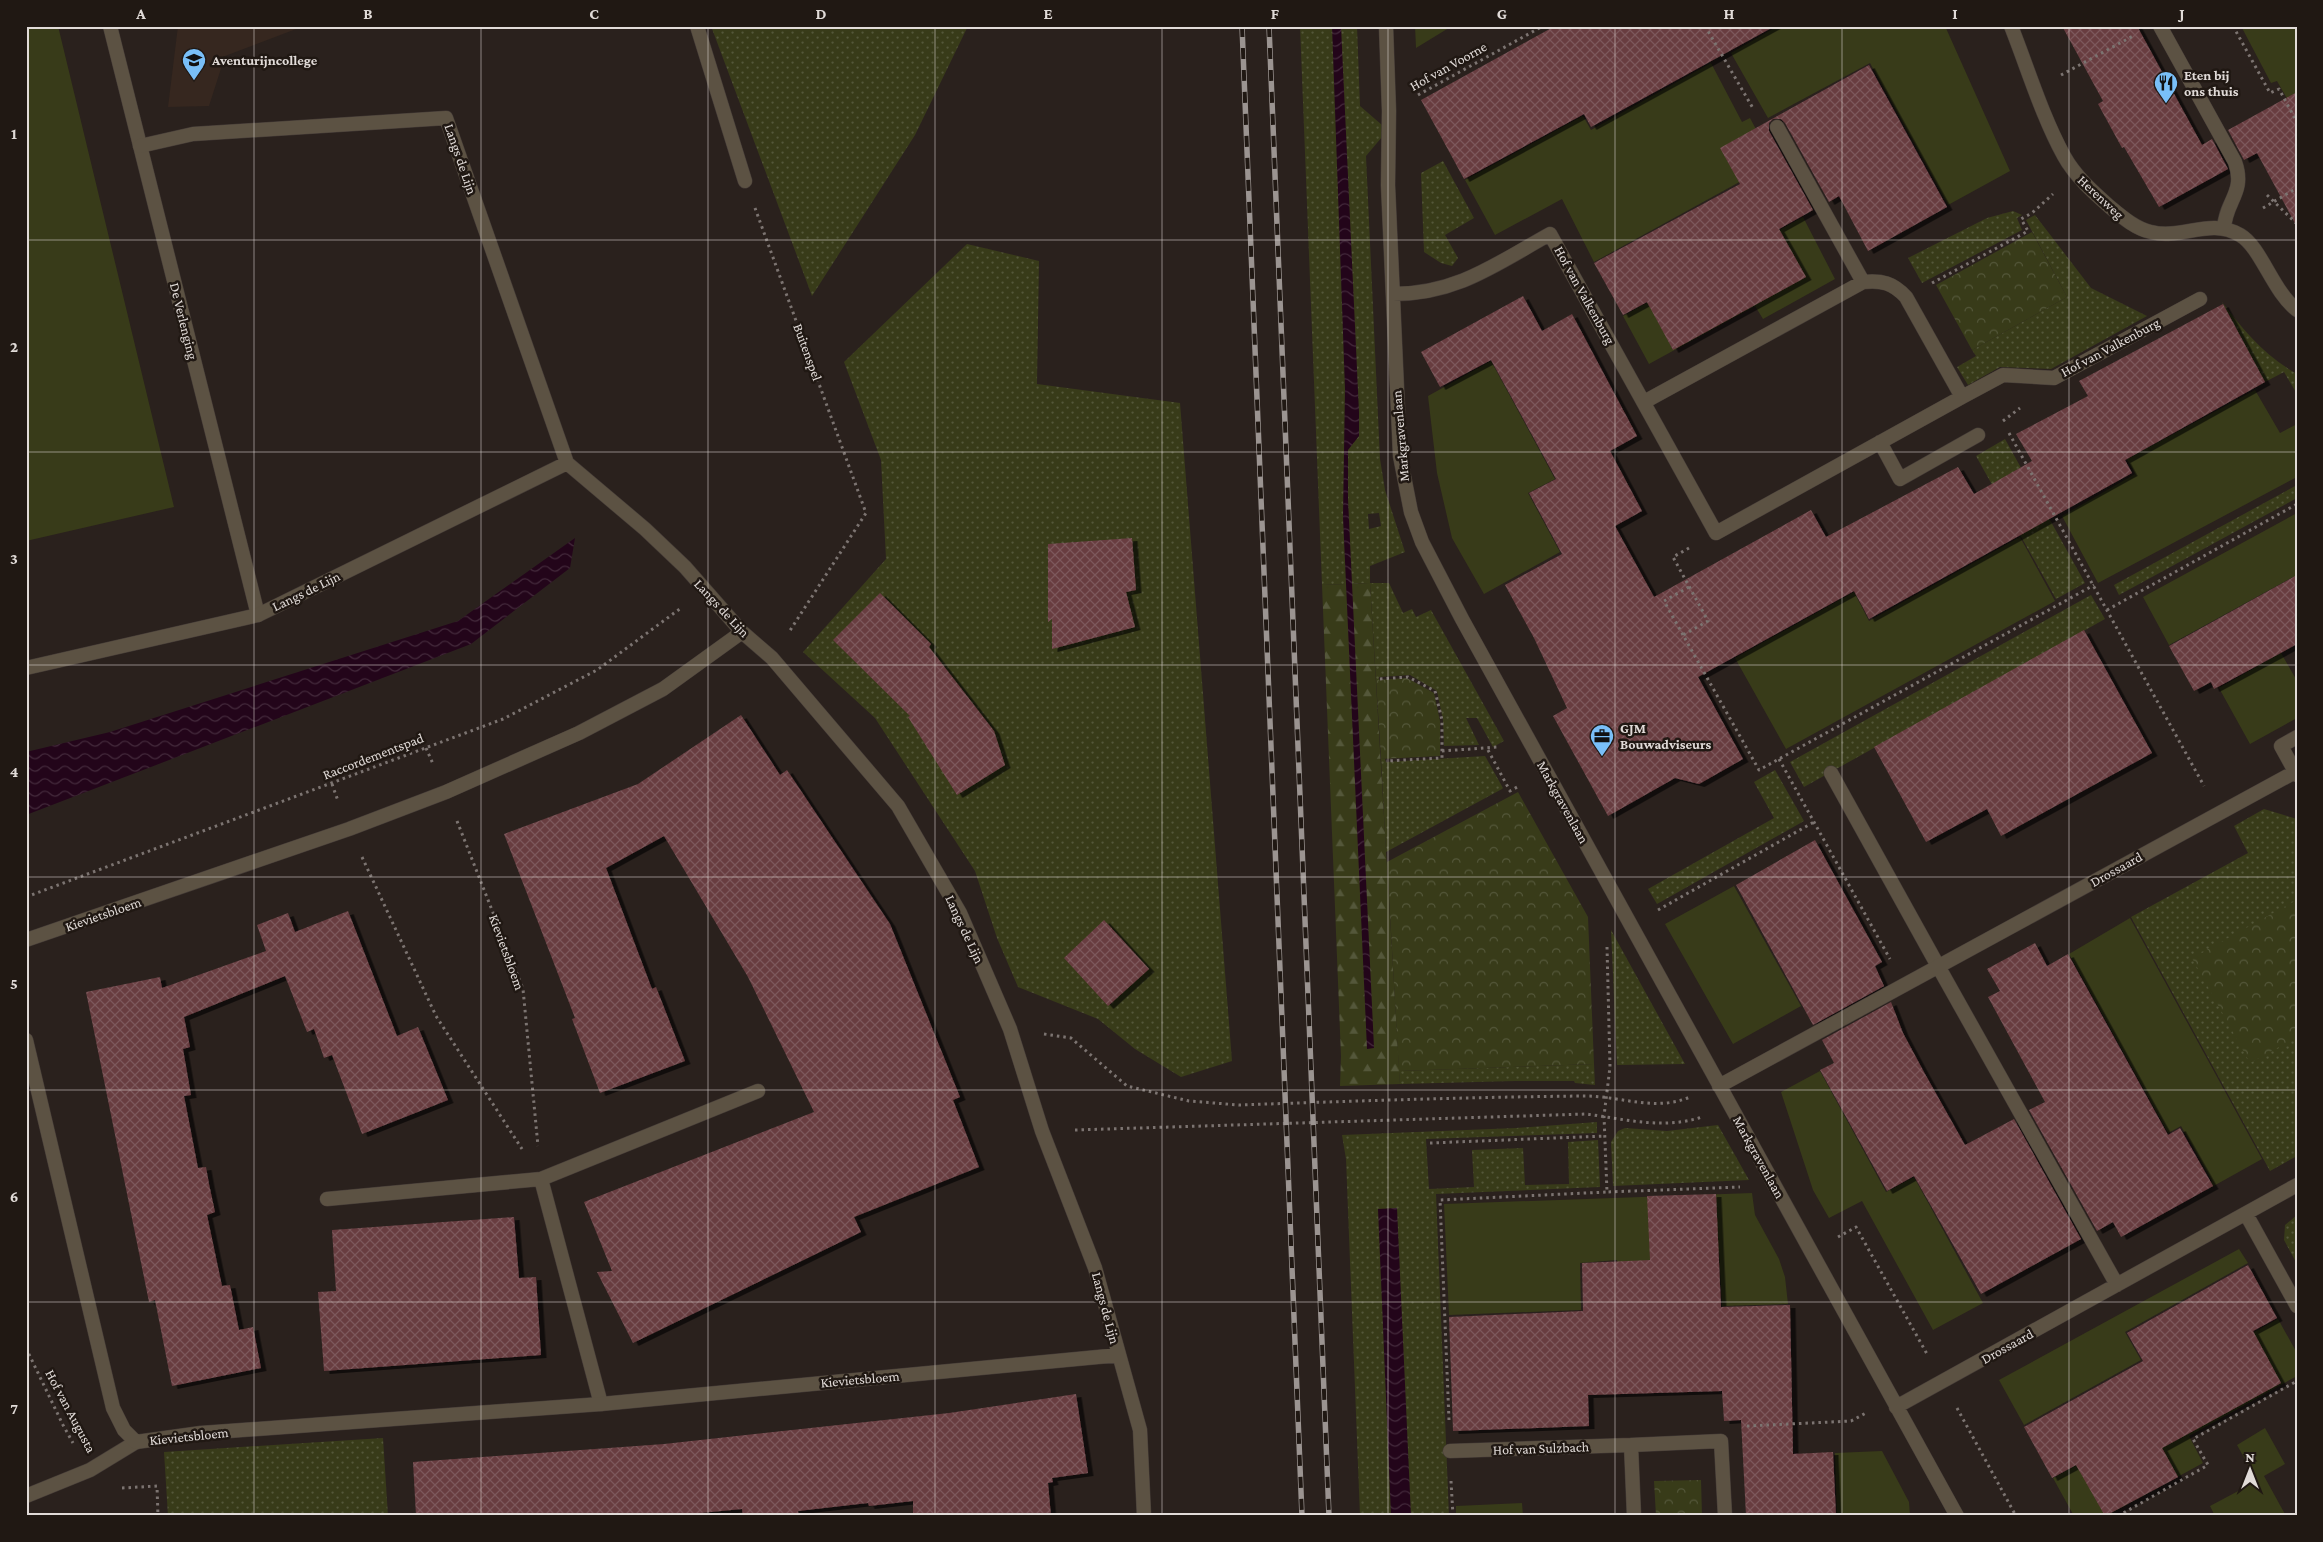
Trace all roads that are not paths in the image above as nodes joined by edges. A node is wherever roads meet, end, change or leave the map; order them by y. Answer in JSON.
{"nodes":[{"id":1,"x":110,"y":26,"type":"edge"},
{"id":2,"x":697,"y":26,"type":"edge"},
{"id":3,"x":1386,"y":26,"type":"edge"},
{"id":4,"x":2011,"y":26,"type":"edge"},
{"id":5,"x":2160,"y":26,"type":"edge"},
{"id":6,"x":1777,"y":127,"type":"road end"},
{"id":7,"x":140,"y":146,"type":"junction"},
{"id":8,"x":745,"y":181,"type":"road end"},
{"id":9,"x":2224,"y":229,"type":"junction"},
{"id":10,"x":1863,"y":282,"type":"junction"},
{"id":11,"x":1393,"y":294,"type":"junction"},
{"id":12,"x":2200,"y":300,"type":"dead end"},
{"id":13,"x":2297,"y":310,"type":"edge"},
{"id":14,"x":1962,"y":398,"type":"junction"},
{"id":15,"x":1644,"y":402,"type":"junction"},
{"id":16,"x":1978,"y":435,"type":"dead end"},
{"id":17,"x":1880,"y":442,"type":"junction"},
{"id":18,"x":567,"y":463,"type":"junction"},
{"id":19,"x":258,"y":615,"type":"junction"},
{"id":20,"x":742,"y":632,"type":"junction"},
{"id":21,"x":26,"y":668,"type":"edge"},
{"id":22,"x":2297,"y":737,"type":"edge"},
{"id":23,"x":1831,"y":772,"type":"dead end"},
{"id":24,"x":2296,"y":774,"type":"edge"},
{"id":25,"x":26,"y":940,"type":"edge"},
{"id":26,"x":1938,"y":966,"type":"junction"},
{"id":27,"x":26,"y":1040,"type":"edge"},
{"id":28,"x":1719,"y":1086,"type":"junction"},
{"id":29,"x":758,"y":1091,"type":"dead end"},
{"id":30,"x":541,"y":1179,"type":"junction"},
{"id":31,"x":2297,"y":1185,"type":"edge"},
{"id":32,"x":327,"y":1199,"type":"dead end"},
{"id":33,"x":2246,"y":1214,"type":"junction"},
{"id":34,"x":2117,"y":1285,"type":"junction"},
{"id":35,"x":2297,"y":1306,"type":"edge"},
{"id":36,"x":1119,"y":1355,"type":"junction"},
{"id":37,"x":1894,"y":1403,"type":"junction"},
{"id":38,"x":601,"y":1404,"type":"junction"},
{"id":39,"x":136,"y":1442,"type":"junction"},
{"id":40,"x":1631,"y":1444,"type":"junction"},
{"id":41,"x":1450,"y":1451,"type":"road end"},
{"id":42,"x":26,"y":1496,"type":"edge"},
{"id":43,"x":1144,"y":1516,"type":"edge"},
{"id":44,"x":1634,"y":1516,"type":"edge"},
{"id":45,"x":1724,"y":1516,"type":"edge"},
{"id":46,"x":1957,"y":1516,"type":"edge"}],
"edges":[{"from":1,"to":7,"type":"street","name":"De Verlenging"},
{"from":2,"to":8,"type":"street"},
{"from":3,"to":11,"type":"street","name":"Markgravenlaan"},
{"from":4,"to":9,"type":"street","name":"Herenweg"},
{"from":5,"to":9,"type":"street"},
{"from":6,"to":10,"type":"street"},
{"from":7,"to":18,"type":"street","name":"Langs de Lijn"},
{"from":7,"to":19,"type":"street","name":"De Verlenging"},
{"from":9,"to":13,"type":"street","name":"Herenweg"},
{"from":10,"to":14,"type":"street"},
{"from":10,"to":15,"type":"street"},
{"from":11,"to":15,"type":"street","name":"Hof van Valkenburg"},
{"from":11,"to":28,"type":"street","name":"Markgravenlaan"},
{"from":12,"to":14,"type":"street","name":"Hof van Valkenburg"},
{"from":14,"to":17,"type":"street","name":"Hof van Valkenburg"},
{"from":15,"to":17,"type":"street","name":"Hof van Valkenburg"},
{"from":16,"to":17,"type":"street"},
{"from":18,"to":19,"type":"street","name":"Langs de Lijn"},
{"from":18,"to":20,"type":"street","name":"Langs de Lijn"},
{"from":19,"to":21,"type":"street","name":"Langs de Lijn"},
{"from":20,"to":25,"type":"street","name":"Kievietsbloem"},
{"from":20,"to":36,"type":"street","name":"Langs de Lijn"},
{"from":22,"to":24,"type":"street","name":"Drossaard"},
{"from":23,"to":26,"type":"street"},
{"from":24,"to":26,"type":"street","name":"Drossaard"},
{"from":26,"to":28,"type":"street","name":"Drossaard"},
{"from":26,"to":34,"type":"street"},
{"from":27,"to":39,"type":"street","name":"Kievietsbloem"},
{"from":28,"to":37,"type":"street","name":"Markgravenlaan"},
{"from":29,"to":30,"type":"street"},
{"from":30,"to":32,"type":"street"},
{"from":30,"to":38,"type":"street"},
{"from":31,"to":33,"type":"street","name":"Drossaard"},
{"from":33,"to":34,"type":"street","name":"Drossaard"},
{"from":33,"to":35,"type":"street"},
{"from":34,"to":37,"type":"street","name":"Drossaard"},
{"from":36,"to":38,"type":"street","name":"Kievietsbloem"},
{"from":36,"to":43,"type":"street","name":"Langs de Lijn"},
{"from":37,"to":46,"type":"street","name":"Markgravenlaan"},
{"from":38,"to":39,"type":"street","name":"Kievietsbloem"},
{"from":39,"to":42,"type":"street"},
{"from":40,"to":41,"type":"street","name":"Hof van Sulzbach"},
{"from":40,"to":44,"type":"street"},
{"from":40,"to":45,"type":"street","name":"Hof van Sulzbach"}]}
